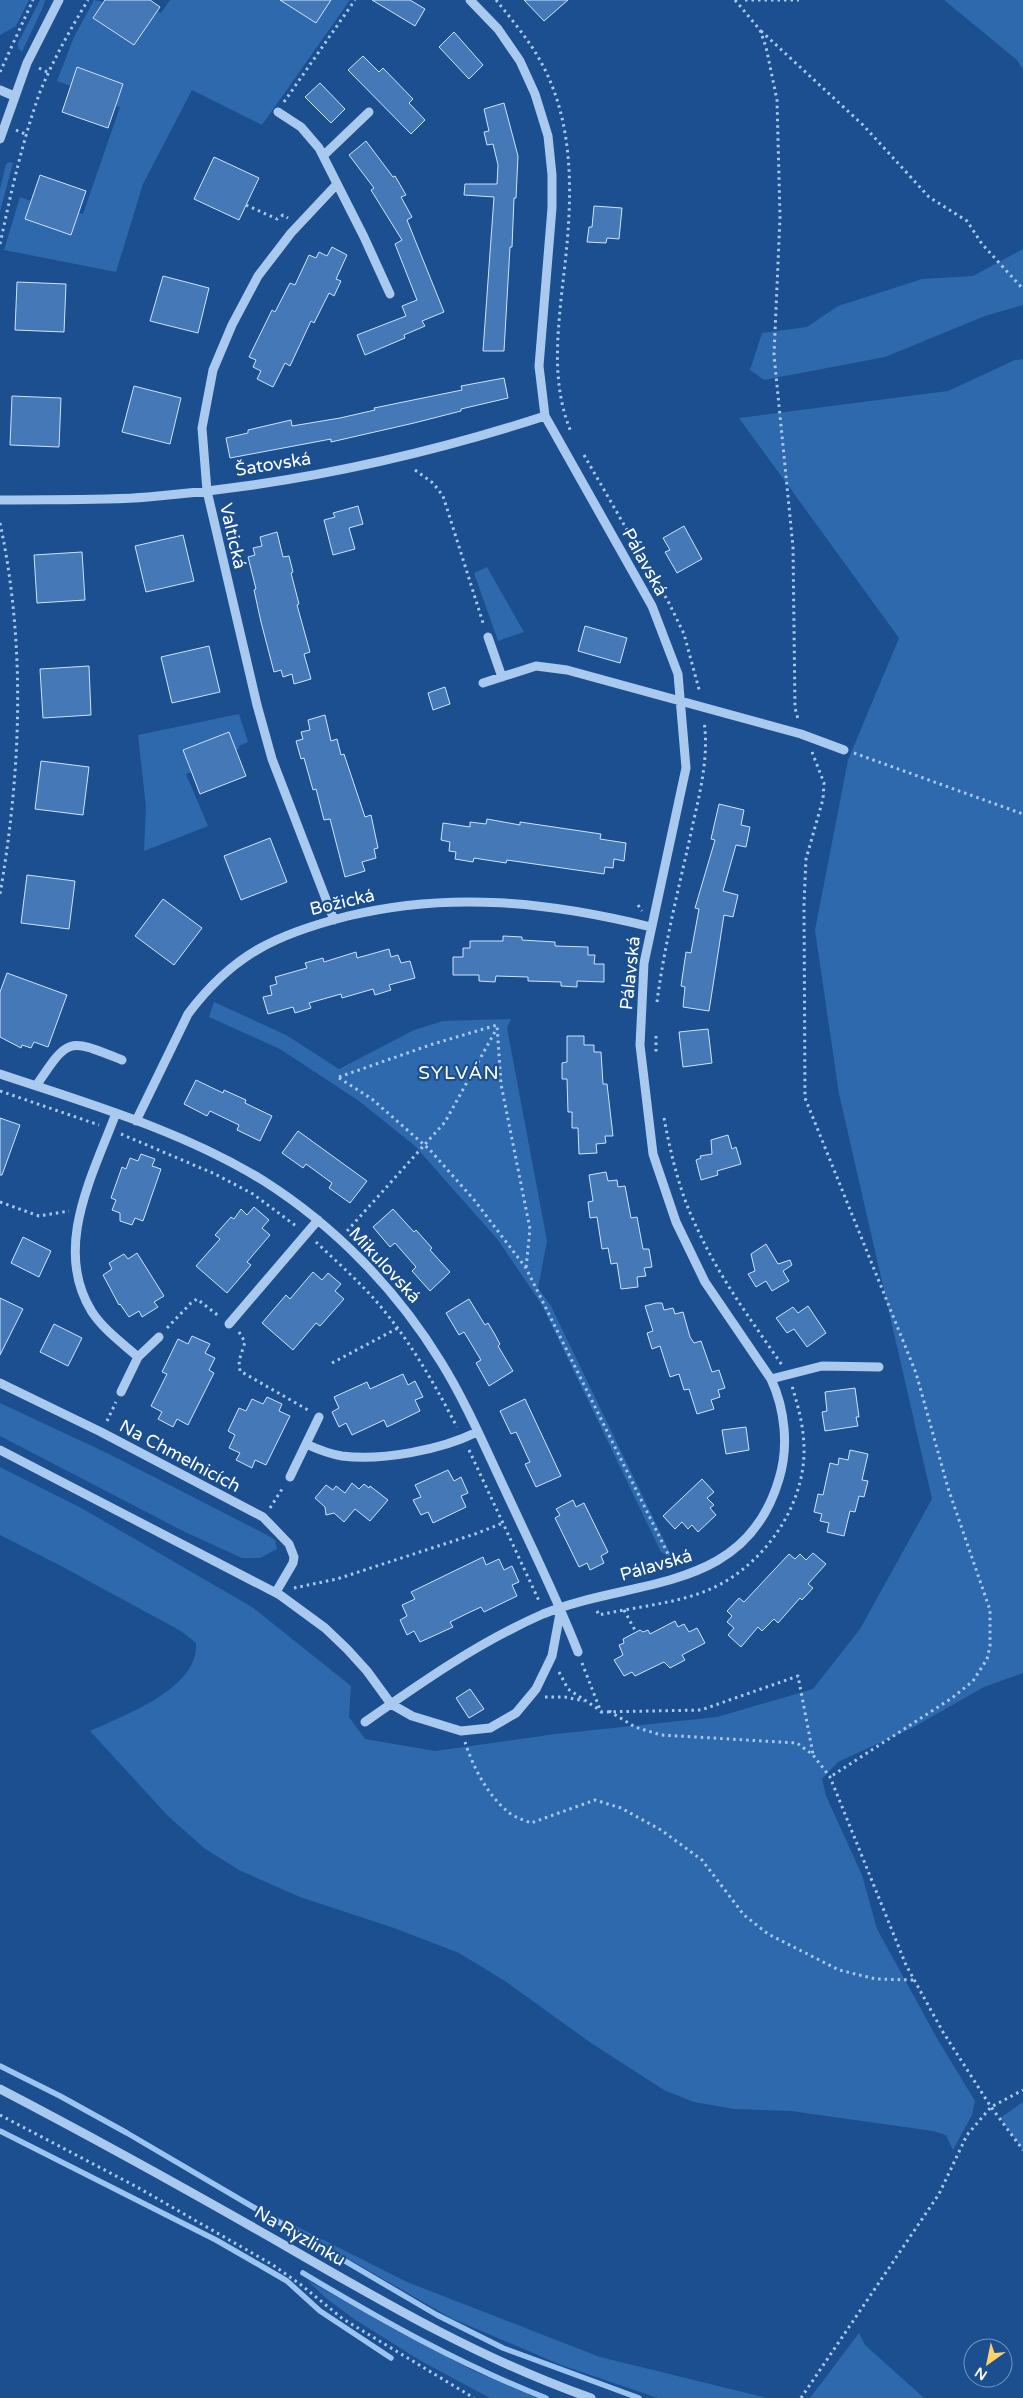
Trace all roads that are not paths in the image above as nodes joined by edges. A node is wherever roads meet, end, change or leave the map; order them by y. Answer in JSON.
{"nodes":[{"id":1,"x":59,"y":0,"type":"edge"},
{"id":2,"x":470,"y":0,"type":"edge"},
{"id":3,"x":0,"y":90,"type":"edge"},
{"id":4,"x":14,"y":96,"type":"junction"},
{"id":5,"x":278,"y":112,"type":"road end"},
{"id":6,"x":369,"y":112,"type":"dead end"},
{"id":7,"x":0,"y":139,"type":"edge"},
{"id":8,"x":323,"y":156,"type":"junction"},
{"id":9,"x":337,"y":184,"type":"junction"},
{"id":10,"x":390,"y":294,"type":"dead end"},
{"id":11,"x":545,"y":416,"type":"junction"},
{"id":12,"x":207,"y":491,"type":"junction"},
{"id":13,"x":0,"y":500,"type":"edge"},
{"id":14,"x":488,"y":637,"type":"road end"},
{"id":15,"x":502,"y":678,"type":"junction"},
{"id":16,"x":483,"y":684,"type":"dead end"},
{"id":17,"x":682,"y":701,"type":"junction"},
{"id":18,"x":844,"y":750,"type":"road end"},
{"id":19,"x":334,"y":920,"type":"junction"},
{"id":20,"x":651,"y":926,"type":"junction"},
{"id":21,"x":122,"y":1060,"type":"dead end"},
{"id":22,"x":0,"y":1074,"type":"edge"},
{"id":23,"x":36,"y":1086,"type":"junction"},
{"id":24,"x":116,"y":1113,"type":"junction"},
{"id":25,"x":136,"y":1121,"type":"junction"},
{"id":26,"x":318,"y":1220,"type":"junction"},
{"id":27,"x":229,"y":1324,"type":"road end"},
{"id":28,"x":158,"y":1337,"type":"road end"},
{"id":29,"x":138,"y":1357,"type":"junction"},
{"id":30,"x":879,"y":1367,"type":"dead end"},
{"id":31,"x":771,"y":1379,"type":"junction"},
{"id":32,"x":0,"y":1384,"type":"edge"},
{"id":33,"x":121,"y":1392,"type":"road end"},
{"id":34,"x":319,"y":1417,"type":"road end"},
{"id":35,"x":477,"y":1432,"type":"junction"},
{"id":36,"x":306,"y":1444,"type":"junction"},
{"id":37,"x":0,"y":1450,"type":"edge"},
{"id":38,"x":290,"y":1477,"type":"dead end"},
{"id":39,"x":276,"y":1592,"type":"junction"},
{"id":40,"x":561,"y":1608,"type":"junction"},
{"id":41,"x":578,"y":1652,"type":"road end"},
{"id":42,"x":391,"y":1704,"type":"junction"},
{"id":43,"x":365,"y":1722,"type":"dead end"},
{"id":44,"x":0,"y":2089,"type":"edge"},
{"id":45,"x":591,"y":2398,"type":"edge"}],
"edges":[{"from":1,"to":4,"type":"street"},
{"from":2,"to":11,"type":"street","name":"Pálavská"},
{"from":3,"to":4,"type":"street"},
{"from":4,"to":7,"type":"street"},
{"from":5,"to":8,"type":"street"},
{"from":6,"to":8,"type":"street"},
{"from":8,"to":9,"type":"street"},
{"from":9,"to":10,"type":"street"},
{"from":9,"to":12,"type":"street","name":"Valtická"},
{"from":11,"to":12,"type":"street","name":"Šatovská"},
{"from":11,"to":17,"type":"street","name":"Pálavská"},
{"from":12,"to":13,"type":"street","name":"Šatovská"},
{"from":12,"to":19,"type":"street","name":"Valtická"},
{"from":14,"to":15,"type":"street"},
{"from":15,"to":16,"type":"street"},
{"from":15,"to":17,"type":"street"},
{"from":17,"to":18,"type":"street"},
{"from":17,"to":20,"type":"street","name":"Pálavská"},
{"from":19,"to":20,"type":"street","name":"Božická"},
{"from":19,"to":25,"type":"street","name":"Božická"},
{"from":20,"to":31,"type":"street","name":"Pálavská"},
{"from":21,"to":23,"type":"street"},
{"from":22,"to":23,"type":"street","name":"Mikulovská"},
{"from":23,"to":24,"type":"street","name":"Mikulovská"},
{"from":24,"to":25,"type":"street","name":"Mikulovská"},
{"from":24,"to":29,"type":"street"},
{"from":25,"to":26,"type":"street","name":"Mikulovská"},
{"from":26,"to":27,"type":"street"},
{"from":26,"to":35,"type":"street","name":"Mikulovská"},
{"from":28,"to":29,"type":"street"},
{"from":29,"to":33,"type":"street"},
{"from":30,"to":31,"type":"street"},
{"from":31,"to":40,"type":"street","name":"Pálavská"},
{"from":32,"to":39,"type":"street","name":"Na Chmelnicích"},
{"from":34,"to":36,"type":"street"},
{"from":35,"to":36,"type":"street"},
{"from":35,"to":40,"type":"street","name":"Mikulovská"},
{"from":36,"to":38,"type":"street"},
{"from":37,"to":39,"type":"street"},
{"from":39,"to":42,"type":"street"},
{"from":40,"to":41,"type":"street","name":"Mikulovská"},
{"from":40,"to":42,"type":"street","name":"Pálavská"},
{"from":40,"to":42,"type":"street"},
{"from":42,"to":43,"type":"street","name":"Pálavská"},
{"from":44,"to":45,"type":"street","name":"Na Ryzlinku"}]}
